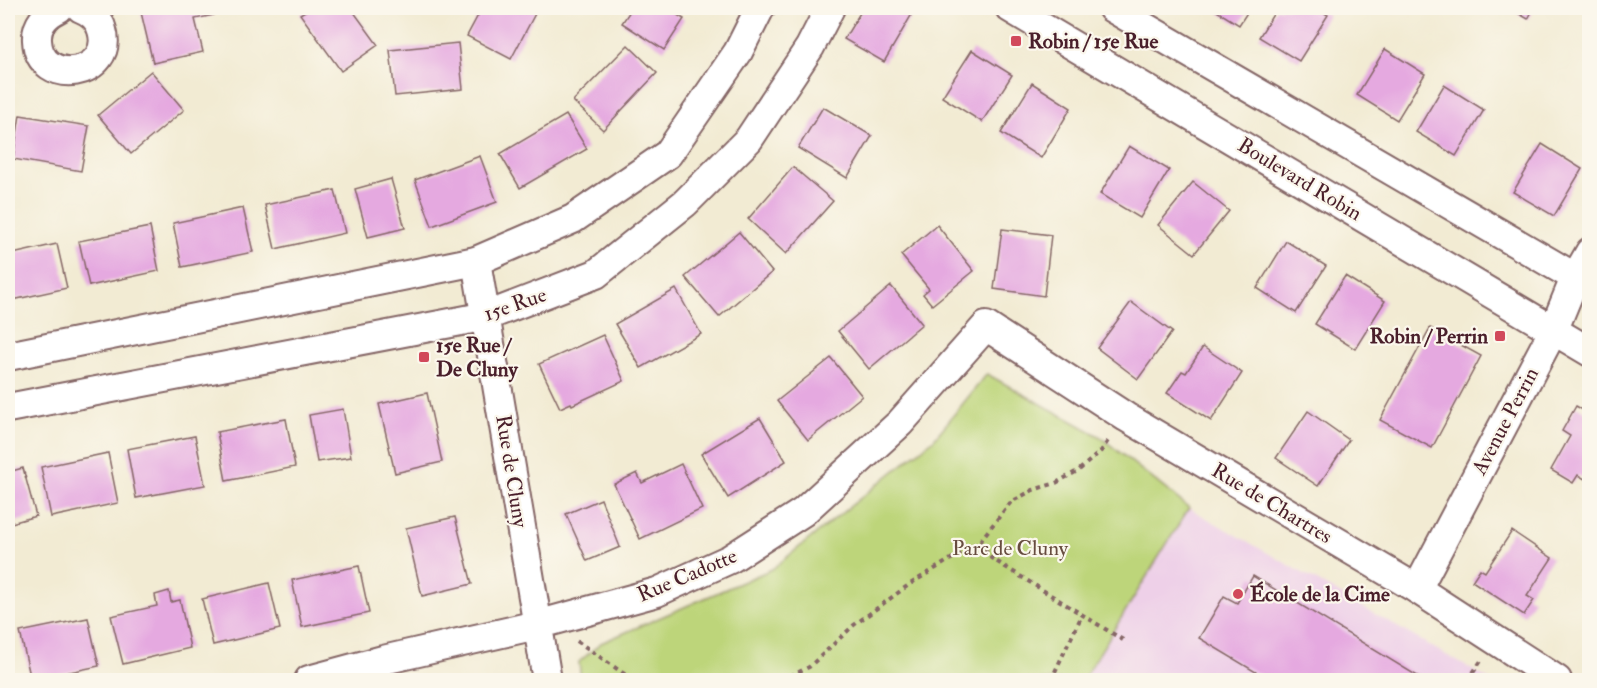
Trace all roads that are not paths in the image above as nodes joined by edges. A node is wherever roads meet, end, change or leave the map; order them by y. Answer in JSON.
{"nodes":[{"id":1,"x":81,"y":8,"type":"edge"},
{"id":2,"x":760,"y":8,"type":"edge"},
{"id":3,"x":830,"y":8,"type":"edge"},
{"id":4,"x":1010,"y":8,"type":"edge"},
{"id":5,"x":1112,"y":8,"type":"edge"},
{"id":6,"x":52,"y":9,"type":"edge"},
{"id":7,"x":1590,"y":252,"type":"edge"},
{"id":8,"x":476,"y":261,"type":"junction"},
{"id":9,"x":1582,"y":282,"type":"edge"},
{"id":10,"x":487,"y":316,"type":"junction"},
{"id":11,"x":986,"y":326,"type":"joint"},
{"id":12,"x":1554,"y":329,"type":"junction"},
{"id":13,"x":1590,"y":352,"type":"edge"},
{"id":14,"x":8,"y":356,"type":"edge"},
{"id":15,"x":8,"y":408,"type":"edge"},
{"id":16,"x":1417,"y":589,"type":"junction"},
{"id":17,"x":537,"y":625,"type":"junction"},
{"id":18,"x":309,"y":681,"type":"edge"},
{"id":19,"x":547,"y":681,"type":"edge"},
{"id":20,"x":1557,"y":681,"type":"edge"}],
"edges":[{"from":1,"to":6,"type":"street"},
{"from":2,"to":8,"type":"street"},
{"from":3,"to":10,"type":"street","name":"15e Rue"},
{"from":4,"to":12,"type":"street","name":"Boulevard Robin"},
{"from":5,"to":9,"type":"street"},
{"from":7,"to":9,"type":"street","name":"Avenue Perrin"},
{"from":8,"to":10,"type":"street","name":"Rue de Cluny"},
{"from":8,"to":14,"type":"street"},
{"from":9,"to":12,"type":"street","name":"Avenue Perrin"},
{"from":10,"to":15,"type":"street","name":"15e Rue"},
{"from":10,"to":17,"type":"street","name":"Rue de Cluny"},
{"from":11,"to":16,"type":"street","name":"Rue de Chartres"},
{"from":11,"to":17,"type":"street","name":"Rue Cadotte"},
{"from":12,"to":13,"type":"street","name":"Boulevard Robin"},
{"from":12,"to":16,"type":"street","name":"Avenue Perrin"},
{"from":16,"to":20,"type":"street","name":"Rue de Chartres"},
{"from":17,"to":18,"type":"street","name":"Rue Cadotte"},
{"from":17,"to":19,"type":"street","name":"Rue de Cluny"}]}
